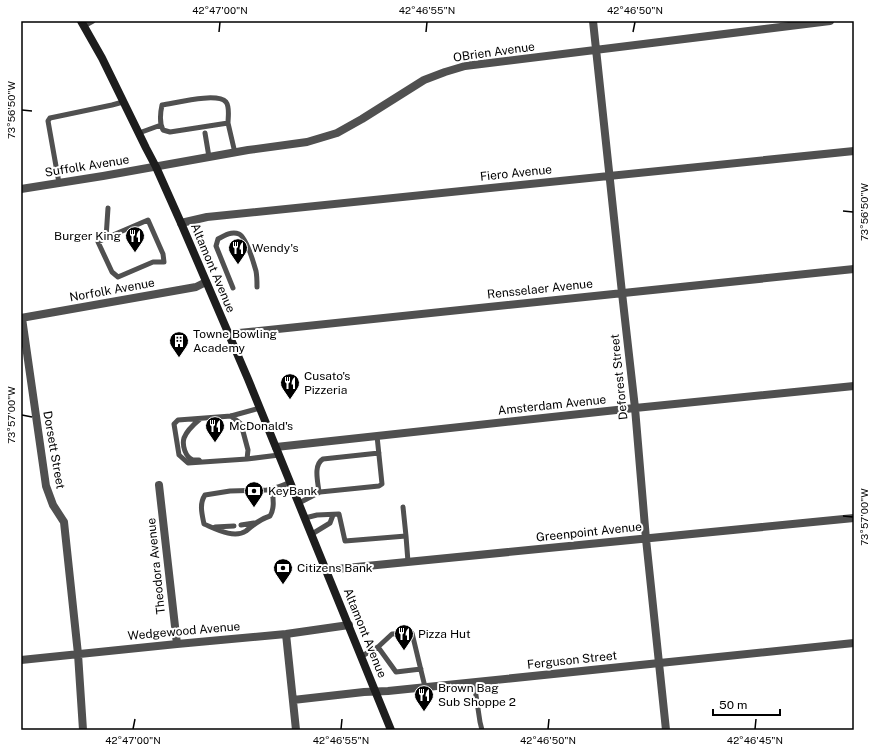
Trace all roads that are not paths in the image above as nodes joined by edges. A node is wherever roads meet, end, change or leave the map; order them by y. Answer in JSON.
{"nodes":[{"id":1,"x":93,"y":21,"type":"edge"},
{"id":2,"x":593,"y":21,"type":"edge"},
{"id":3,"x":830,"y":21,"type":"edge"},
{"id":4,"x":82,"y":24,"type":"edge"},
{"id":5,"x":596,"y":50,"type":"junction"},
{"id":6,"x":123,"y":102,"type":"junction"},
{"id":7,"x":228,"y":123,"type":"junction"},
{"id":8,"x":161,"y":125,"type":"junction"},
{"id":9,"x":139,"y":133,"type":"junction"},
{"id":10,"x":205,"y":133,"type":"dead end"},
{"id":11,"x":854,"y":151,"type":"edge"},
{"id":12,"x":235,"y":152,"type":"junction"},
{"id":13,"x":209,"y":157,"type":"junction"},
{"id":14,"x":156,"y":166,"type":"junction"},
{"id":15,"x":609,"y":176,"type":"junction"},
{"id":16,"x":59,"y":183,"type":"junction"},
{"id":17,"x":21,"y":189,"type":"edge"},
{"id":18,"x":108,"y":208,"type":"dead end"},
{"id":19,"x":181,"y":223,"type":"junction"},
{"id":20,"x":106,"y":238,"type":"junction"},
{"id":21,"x":854,"y":269,"type":"edge"},
{"id":22,"x":206,"y":282,"type":"junction"},
{"id":23,"x":257,"y":287,"type":"dead end"},
{"id":24,"x":233,"y":288,"type":"dead end"},
{"id":25,"x":622,"y":293,"type":"junction"},
{"id":26,"x":21,"y":318,"type":"edge"},
{"id":27,"x":229,"y":334,"type":"junction"},
{"id":28,"x":854,"y":386,"type":"edge"},
{"id":29,"x":260,"y":408,"type":"junction"},
{"id":30,"x":635,"y":408,"type":"junction"},
{"id":31,"x":231,"y":416,"type":"junction"},
{"id":32,"x":200,"y":419,"type":"junction"},
{"id":33,"x":377,"y":436,"type":"junction"},
{"id":34,"x":276,"y":447,"type":"junction"},
{"id":35,"x":379,"y":453,"type":"junction"},
{"id":36,"x":279,"y":455,"type":"junction"},
{"id":37,"x":247,"y":460,"type":"junction"},
{"id":38,"x":290,"y":482,"type":"junction"},
{"id":39,"x":159,"y":485,"type":"dead end"},
{"id":40,"x":272,"y":489,"type":"junction"},
{"id":41,"x":319,"y":492,"type":"junction"},
{"id":42,"x":299,"y":503,"type":"junction"},
{"id":43,"x":403,"y":507,"type":"dead end"},
{"id":44,"x":333,"y":515,"type":"junction"},
{"id":45,"x":305,"y":518,"type":"junction"},
{"id":46,"x":854,"y":518,"type":"edge"},
{"id":47,"x":257,"y":522,"type":"junction"},
{"id":48,"x":241,"y":525,"type":"dead end"},
{"id":49,"x":234,"y":526,"type":"dead end"},
{"id":50,"x":212,"y":528,"type":"junction"},
{"id":51,"x":312,"y":534,"type":"junction"},
{"id":52,"x":406,"y":536,"type":"junction"},
{"id":53,"x":646,"y":539,"type":"junction"},
{"id":54,"x":408,"y":562,"type":"junction"},
{"id":55,"x":326,"y":570,"type":"junction"},
{"id":56,"x":349,"y":625,"type":"junction"},
{"id":57,"x":286,"y":634,"type":"junction"},
{"id":58,"x":854,"y":643,"type":"edge"},
{"id":59,"x":177,"y":644,"type":"junction"},
{"id":60,"x":378,"y":647,"type":"junction"},
{"id":61,"x":78,"y":654,"type":"junction"},
{"id":62,"x":362,"y":656,"type":"junction"},
{"id":63,"x":21,"y":660,"type":"edge"},
{"id":64,"x":660,"y":663,"type":"junction"},
{"id":65,"x":421,"y":669,"type":"junction"},
{"id":66,"x":474,"y":682,"type":"junction"},
{"id":67,"x":426,"y":687,"type":"junction"},
{"id":68,"x":376,"y":692,"type":"junction"},
{"id":69,"x":293,"y":700,"type":"junction"},
{"id":70,"x":482,"y":728,"type":"edge"},
{"id":71,"x":84,"y":730,"type":"edge"},
{"id":72,"x":296,"y":730,"type":"edge"},
{"id":73,"x":391,"y":730,"type":"edge"},
{"id":74,"x":666,"y":730,"type":"edge"}],
"edges":[{"from":1,"to":4,"type":"lane"},
{"from":2,"to":5,"type":"street","name":"Deforest Street"},
{"from":3,"to":5,"type":"street","name":"OBrien Avenue"},
{"from":4,"to":6,"type":"main road","name":"Altamont Avenue"},
{"from":5,"to":12,"type":"street","name":"OBrien Avenue"},
{"from":5,"to":15,"type":"street","name":"Deforest Street"},
{"from":6,"to":9,"type":"main road","name":"Altamont Avenue"},
{"from":6,"to":16,"type":"lane"},
{"from":7,"to":8,"type":"lane"},
{"from":7,"to":8,"type":"lane"},
{"from":7,"to":12,"type":"lane"},
{"from":8,"to":9,"type":"lane"},
{"from":9,"to":14,"type":"main road","name":"Altamont Avenue"},
{"from":10,"to":13,"type":"lane"},
{"from":11,"to":15,"type":"street","name":"Fiero Avenue"},
{"from":12,"to":13,"type":"street","name":"OBrien Avenue"},
{"from":13,"to":14,"type":"street","name":"OBrien Avenue"},
{"from":14,"to":16,"type":"street","name":"Suffolk Avenue"},
{"from":14,"to":19,"type":"main road","name":"Altamont Avenue"},
{"from":15,"to":19,"type":"street","name":"Fiero Avenue"},
{"from":15,"to":25,"type":"street","name":"Deforest Street"},
{"from":16,"to":17,"type":"street","name":"Suffolk Avenue"},
{"from":18,"to":20,"type":"lane"},
{"from":19,"to":22,"type":"main road","name":"Altamont Avenue"},
{"from":20,"to":20,"type":"lane"},
{"from":21,"to":25,"type":"street","name":"Rensselaer Avenue"},
{"from":22,"to":26,"type":"street","name":"Norfolk Avenue"},
{"from":22,"to":27,"type":"main road","name":"Altamont Avenue"},
{"from":23,"to":24,"type":"lane"},
{"from":25,"to":27,"type":"street","name":"Rensselaer Avenue"},
{"from":25,"to":30,"type":"street","name":"Deforest Street"},
{"from":26,"to":61,"type":"street","name":"Dorsett Street"},
{"from":27,"to":29,"type":"main road","name":"Altamont Avenue"},
{"from":28,"to":30,"type":"street","name":"Amsterdam Avenue"},
{"from":29,"to":31,"type":"lane"},
{"from":29,"to":34,"type":"main road","name":"Altamont Avenue"},
{"from":30,"to":33,"type":"street","name":"Amsterdam Avenue"},
{"from":30,"to":53,"type":"street","name":"Deforest Street"},
{"from":31,"to":32,"type":"lane"},
{"from":31,"to":37,"type":"lane"},
{"from":32,"to":37,"type":"lane"},
{"from":32,"to":37,"type":"lane"},
{"from":33,"to":34,"type":"street","name":"Amsterdam Avenue"},
{"from":33,"to":35,"type":"lane"},
{"from":34,"to":36,"type":"main road","name":"Altamont Avenue"},
{"from":35,"to":41,"type":"lane"},
{"from":35,"to":41,"type":"lane"},
{"from":36,"to":37,"type":"lane"},
{"from":36,"to":38,"type":"main road","name":"Altamont Avenue"},
{"from":38,"to":40,"type":"lane"},
{"from":38,"to":42,"type":"main road","name":"Altamont Avenue"},
{"from":39,"to":59,"type":"street","name":"Theodora Avenue"},
{"from":40,"to":47,"type":"lane"},
{"from":40,"to":50,"type":"lane"},
{"from":41,"to":42,"type":"lane"},
{"from":42,"to":45,"type":"main road","name":"Altamont Avenue"},
{"from":43,"to":52,"type":"lane"},
{"from":44,"to":45,"type":"lane"},
{"from":44,"to":51,"type":"lane"},
{"from":44,"to":52,"type":"lane"},
{"from":45,"to":51,"type":"main road","name":"Altamont Avenue"},
{"from":46,"to":53,"type":"street","name":"Greenpoint Avenue"},
{"from":47,"to":48,"type":"lane"},
{"from":47,"to":50,"type":"lane"},
{"from":49,"to":50,"type":"lane"},
{"from":51,"to":55,"type":"main road","name":"Altamont Avenue"},
{"from":52,"to":54,"type":"lane"},
{"from":53,"to":54,"type":"street","name":"Greenpoint Avenue"},
{"from":53,"to":64,"type":"street","name":"Deforest Street"},
{"from":54,"to":55,"type":"street","name":"Greenpoint Avenue"},
{"from":55,"to":56,"type":"main road","name":"Altamont Avenue"},
{"from":56,"to":57,"type":"street","name":"Wedgewood Avenue"},
{"from":56,"to":62,"type":"main road","name":"Altamont Avenue"},
{"from":57,"to":59,"type":"street","name":"Wedgewood Avenue"},
{"from":57,"to":69,"type":"street"},
{"from":58,"to":64,"type":"street","name":"Ferguson Street"},
{"from":59,"to":61,"type":"street","name":"Wedgewood Avenue"},
{"from":60,"to":62,"type":"lane"},
{"from":60,"to":65,"type":"lane"},
{"from":60,"to":65,"type":"lane"},
{"from":61,"to":63,"type":"street","name":"Wedgewood Avenue"},
{"from":61,"to":71,"type":"street","name":"Dorsett Street"},
{"from":62,"to":68,"type":"main road","name":"Altamont Avenue"},
{"from":64,"to":66,"type":"street","name":"Ferguson Street"},
{"from":64,"to":74,"type":"street","name":"Deforest Street"},
{"from":65,"to":67,"type":"lane"},
{"from":66,"to":67,"type":"street","name":"Ferguson Street"},
{"from":66,"to":70,"type":"lane"},
{"from":67,"to":68,"type":"street","name":"Ferguson Street"},
{"from":68,"to":69,"type":"street","name":"Ferguson Street"},
{"from":68,"to":73,"type":"main road","name":"Altamont Avenue"},
{"from":69,"to":72,"type":"street"}]}
